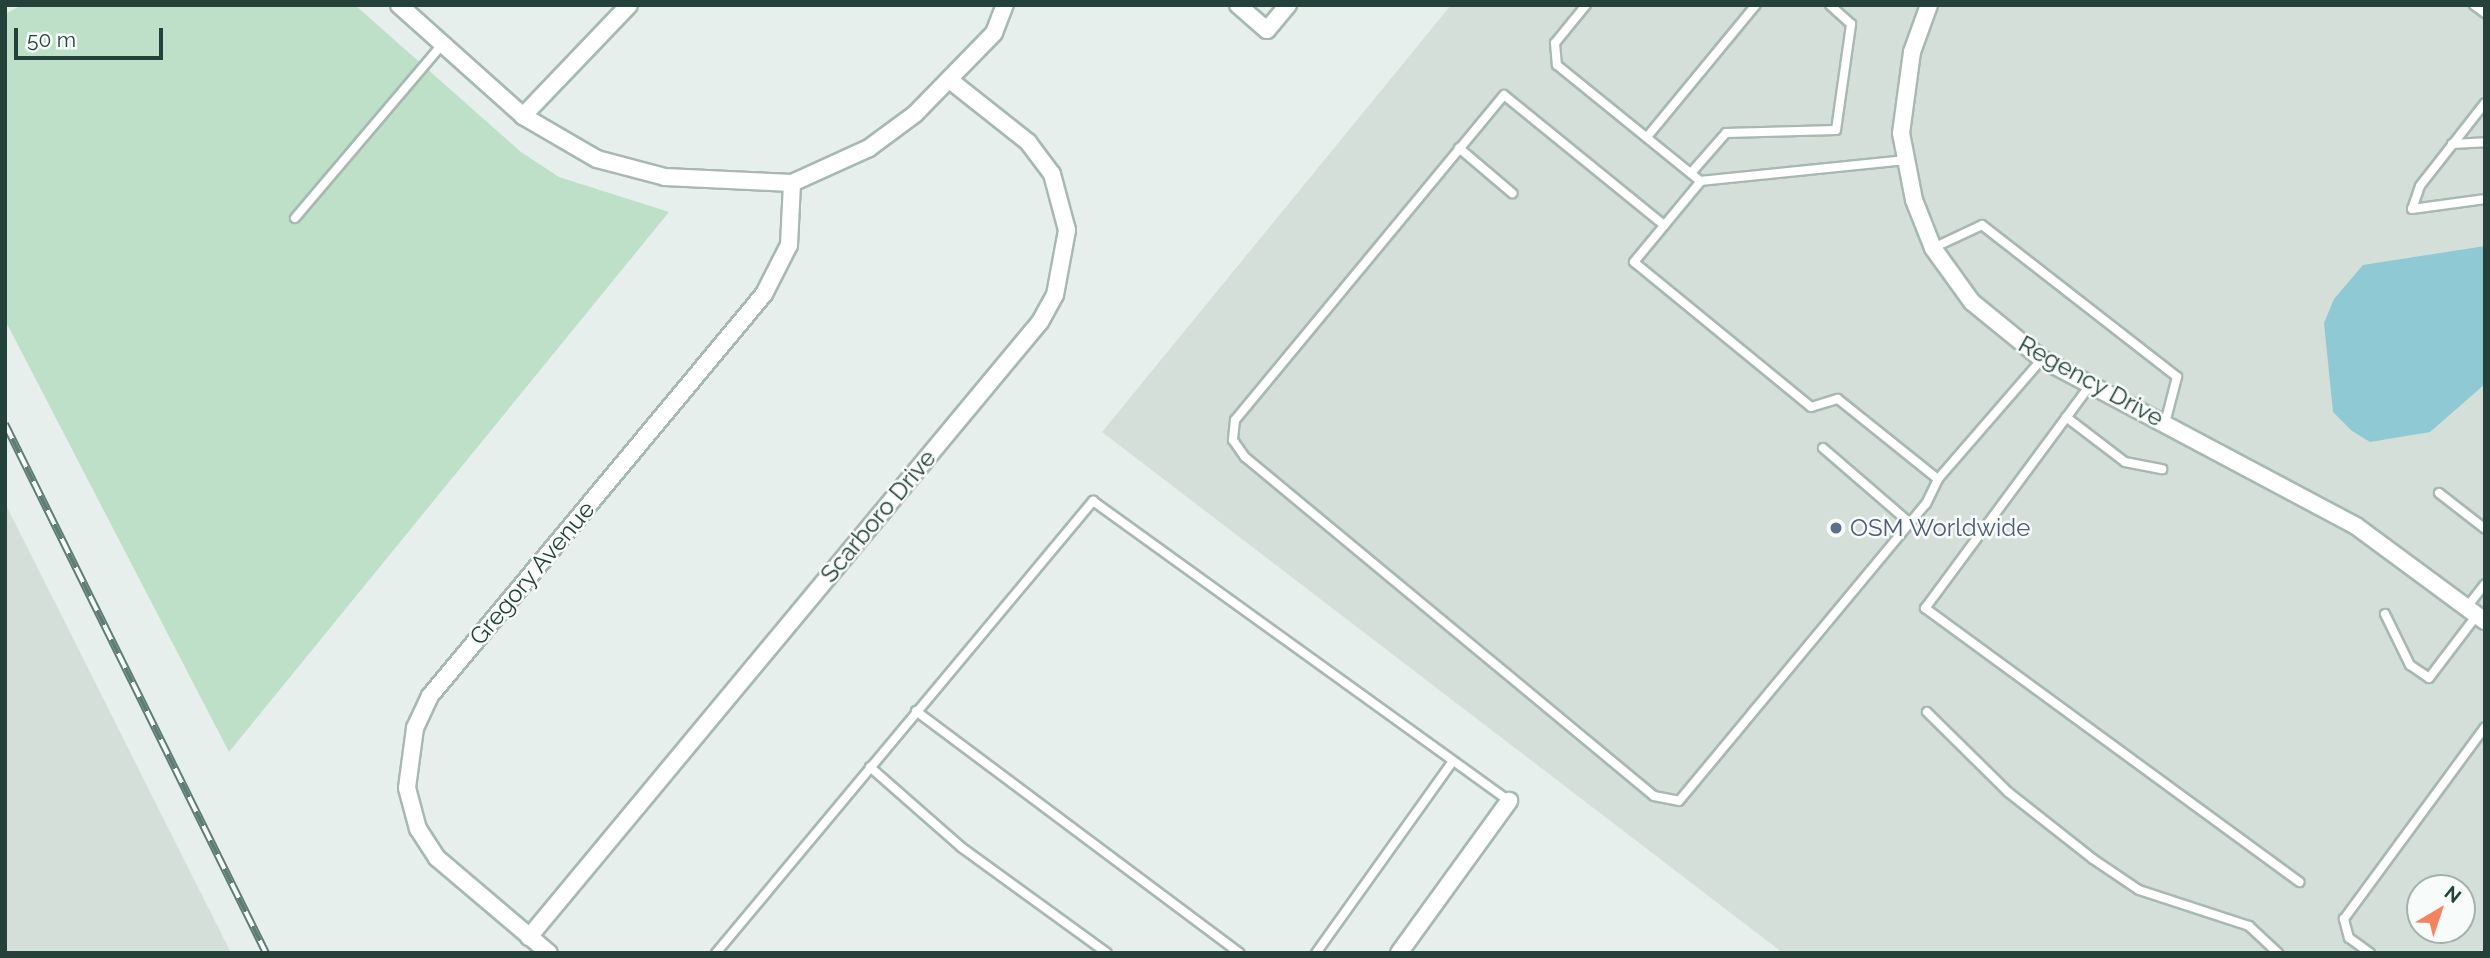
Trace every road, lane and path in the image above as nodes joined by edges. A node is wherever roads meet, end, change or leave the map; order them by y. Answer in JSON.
{"nodes":[{"id":1,"x":399,"y":5,"type":"edge"},
{"id":2,"x":629,"y":5,"type":"edge"},
{"id":3,"x":1005,"y":5,"type":"edge"},
{"id":4,"x":1238,"y":5,"type":"edge"},
{"id":5,"x":1288,"y":5,"type":"edge"},
{"id":6,"x":1586,"y":5,"type":"edge"},
{"id":7,"x":1756,"y":5,"type":"edge"},
{"id":8,"x":1830,"y":5,"type":"edge"},
{"id":9,"x":1929,"y":5,"type":"edge"},
{"id":10,"x":2474,"y":5,"type":"edge"},
{"id":11,"x":2485,"y":13,"type":"edge"},
{"id":12,"x":441,"y":46,"type":"junction"},
{"id":13,"x":951,"y":81,"type":"junction"},
{"id":14,"x":2485,"y":103,"type":"edge"},
{"id":15,"x":523,"y":116,"type":"junction"},
{"id":16,"x":1647,"y":137,"type":"junction"},
{"id":17,"x":2485,"y":142,"type":"edge"},
{"id":18,"x":2452,"y":144,"type":"junction"},
{"id":19,"x":1460,"y":148,"type":"junction"},
{"id":20,"x":1906,"y":160,"type":"junction"},
{"id":21,"x":1691,"y":173,"type":"junction"},
{"id":22,"x":1701,"y":181,"type":"junction"},
{"id":23,"x":792,"y":183,"type":"junction"},
{"id":24,"x":1512,"y":192,"type":"dead end"},
{"id":25,"x":2485,"y":199,"type":"edge"},
{"id":26,"x":295,"y":218,"type":"dead end"},
{"id":27,"x":1664,"y":225,"type":"junction"},
{"id":28,"x":1933,"y":248,"type":"junction"},
{"id":29,"x":2042,"y":359,"type":"junction"},
{"id":30,"x":2091,"y":384,"type":"junction"},
{"id":31,"x":2066,"y":417,"type":"junction"},
{"id":32,"x":2165,"y":423,"type":"junction"},
{"id":33,"x":1823,"y":448,"type":"dead end"},
{"id":34,"x":2162,"y":469,"type":"dead end"},
{"id":35,"x":1938,"y":480,"type":"junction"},
{"id":36,"x":2439,"y":493,"type":"dead end"},
{"id":37,"x":1910,"y":523,"type":"junction"},
{"id":38,"x":2485,"y":529,"type":"edge"},
{"id":39,"x":2485,"y":584,"type":"edge"},
{"id":40,"x":2385,"y":614,"type":"dead end"},
{"id":41,"x":2476,"y":614,"type":"edge"},
{"id":42,"x":916,"y":711,"type":"junction"},
{"id":43,"x":1927,"y":712,"type":"dead end"},
{"id":44,"x":2485,"y":727,"type":"edge"},
{"id":45,"x":1452,"y":762,"type":"junction"},
{"id":46,"x":870,"y":767,"type":"junction"},
{"id":47,"x":1509,"y":801,"type":"joint"},
{"id":48,"x":2299,"y":882,"type":"dead end"},
{"id":49,"x":529,"y":937,"type":"junction"},
{"id":50,"x":549,"y":953,"type":"edge"},
{"id":51,"x":716,"y":953,"type":"edge"},
{"id":52,"x":1107,"y":953,"type":"edge"},
{"id":53,"x":1239,"y":953,"type":"edge"},
{"id":54,"x":1317,"y":953,"type":"edge"},
{"id":55,"x":1399,"y":953,"type":"edge"},
{"id":56,"x":2278,"y":953,"type":"edge"},
{"id":57,"x":2370,"y":953,"type":"edge"}],
"edges":[{"from":1,"to":12,"type":"street"},
{"from":2,"to":15,"type":"street"},
{"from":3,"to":13,"type":"street"},
{"from":4,"to":5,"type":"street"},
{"from":6,"to":16,"type":"lane"},
{"from":7,"to":16,"type":"lane"},
{"from":8,"to":21,"type":"lane"},
{"from":9,"to":20,"type":"street","name":"Regency Drive"},
{"from":10,"to":11,"type":"lane"},
{"from":12,"to":15,"type":"street"},
{"from":12,"to":26,"type":"lane"},
{"from":13,"to":23,"type":"street"},
{"from":13,"to":49,"type":"street","name":"Scarboro Drive"},
{"from":14,"to":18,"type":"lane"},
{"from":15,"to":23,"type":"street"},
{"from":16,"to":21,"type":"lane"},
{"from":17,"to":18,"type":"lane"},
{"from":18,"to":25,"type":"lane"},
{"from":19,"to":24,"type":"lane"},
{"from":19,"to":27,"type":"lane"},
{"from":19,"to":37,"type":"lane"},
{"from":20,"to":22,"type":"lane"},
{"from":20,"to":28,"type":"street","name":"Regency Drive"},
{"from":21,"to":22,"type":"lane"},
{"from":22,"to":27,"type":"lane"},
{"from":23,"to":49,"type":"street","name":"Gregory Avenue"},
{"from":27,"to":35,"type":"lane"},
{"from":28,"to":29,"type":"street","name":"Regency Drive"},
{"from":28,"to":32,"type":"lane"},
{"from":29,"to":30,"type":"street","name":"Regency Drive"},
{"from":29,"to":35,"type":"lane"},
{"from":30,"to":31,"type":"lane"},
{"from":30,"to":32,"type":"street","name":"Regency Drive"},
{"from":31,"to":34,"type":"lane"},
{"from":31,"to":48,"type":"lane"},
{"from":32,"to":41,"type":"street","name":"Regency Drive"},
{"from":33,"to":37,"type":"lane"},
{"from":35,"to":37,"type":"lane"},
{"from":36,"to":38,"type":"lane"},
{"from":39,"to":41,"type":"lane"},
{"from":40,"to":41,"type":"lane"},
{"from":42,"to":45,"type":"lane"},
{"from":42,"to":46,"type":"lane"},
{"from":42,"to":53,"type":"lane"},
{"from":43,"to":56,"type":"lane"},
{"from":44,"to":57,"type":"lane"},
{"from":45,"to":47,"type":"lane"},
{"from":45,"to":54,"type":"lane"},
{"from":46,"to":51,"type":"lane"},
{"from":46,"to":52,"type":"lane"},
{"from":47,"to":55,"type":"street"},
{"from":49,"to":50,"type":"street","name":"Gregory Avenue"}]}
